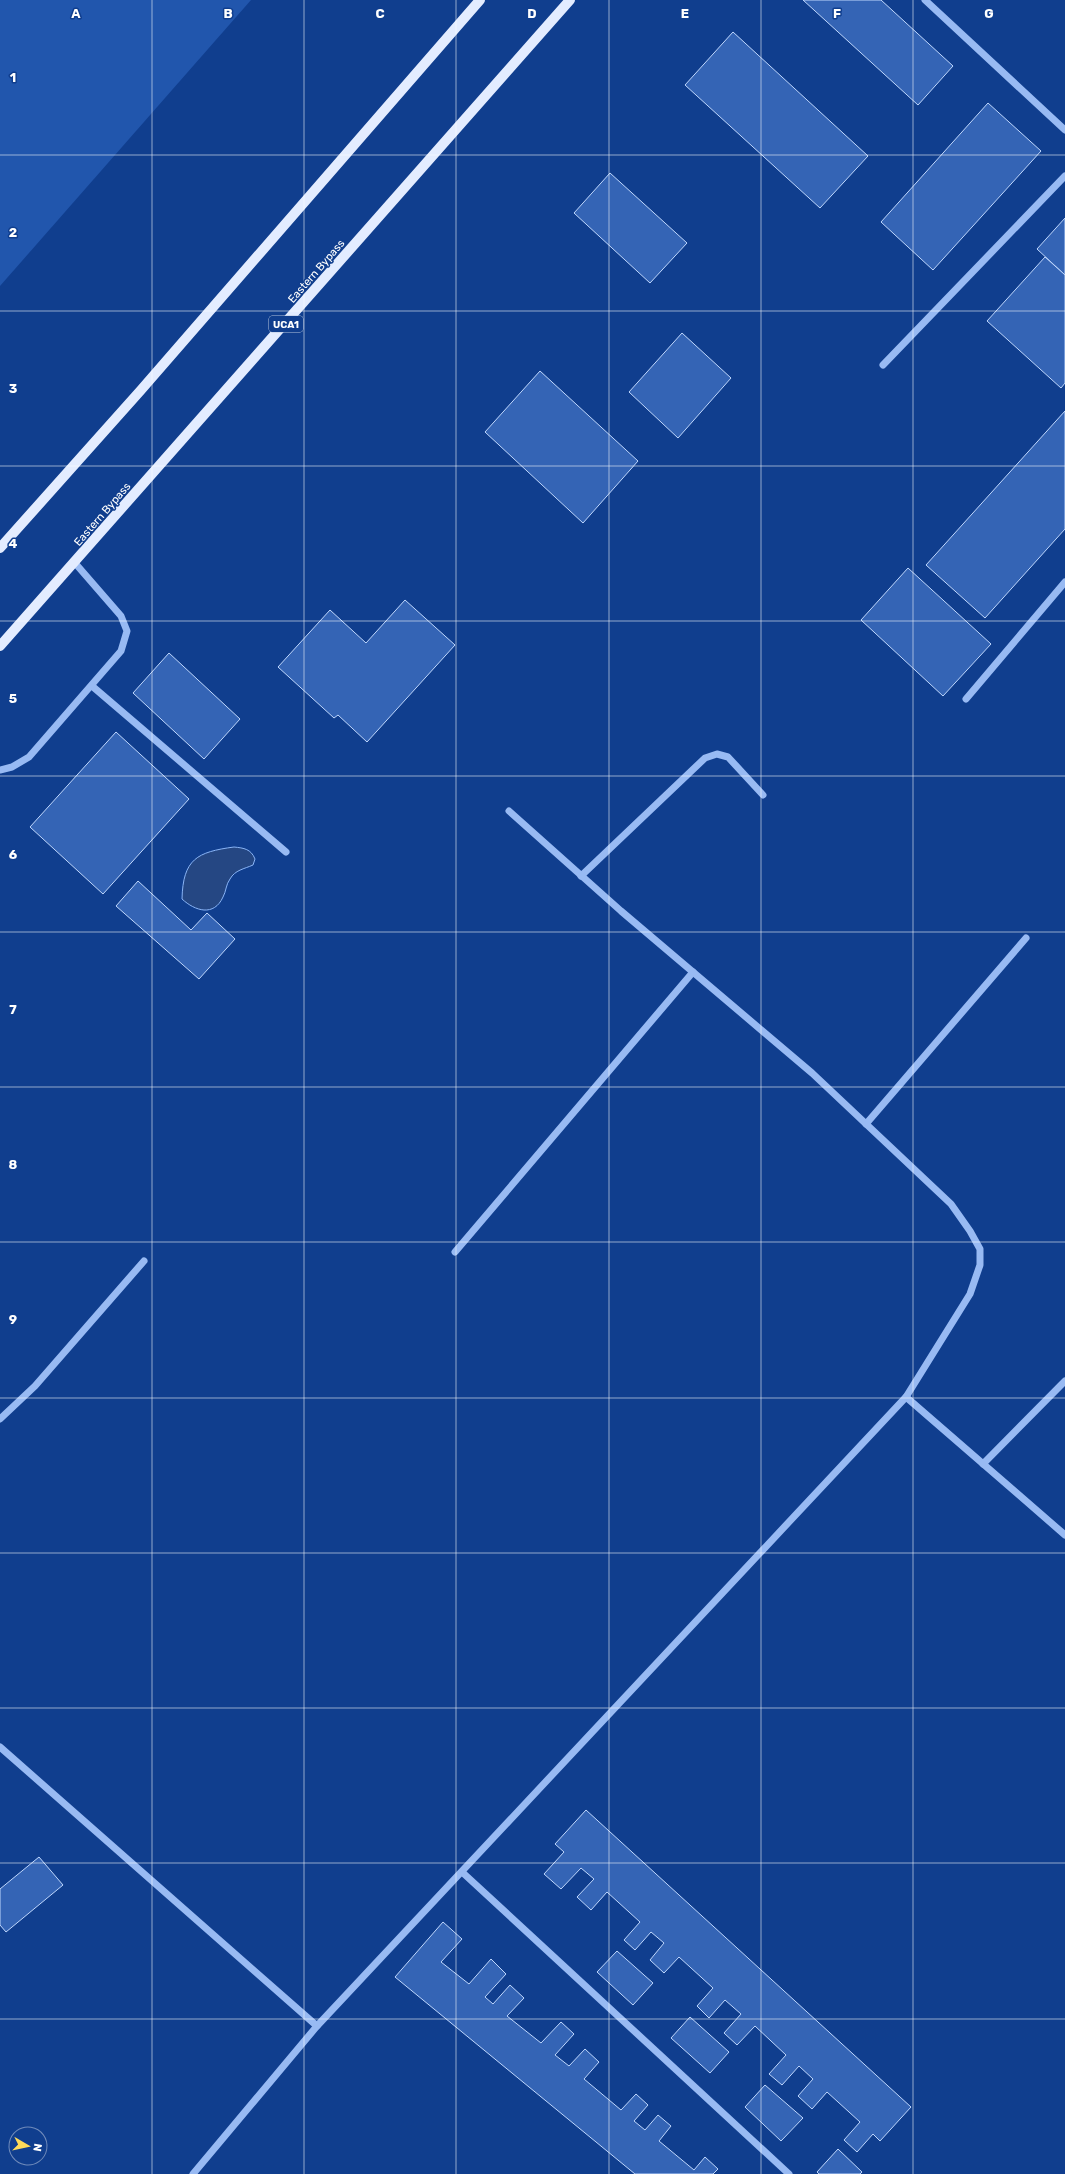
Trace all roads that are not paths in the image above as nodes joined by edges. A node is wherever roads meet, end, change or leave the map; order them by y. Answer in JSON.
{"nodes":[{"id":1,"x":480,"y":0,"type":"edge"},
{"id":2,"x":570,"y":0,"type":"edge"},
{"id":3,"x":925,"y":0,"type":"edge"},
{"id":4,"x":1065,"y":130,"type":"edge"},
{"id":5,"x":1065,"y":176,"type":"edge"},
{"id":6,"x":884,"y":365,"type":"dead end"},
{"id":7,"x":0,"y":548,"type":"edge"},
{"id":8,"x":75,"y":563,"type":"junction"},
{"id":9,"x":1065,"y":582,"type":"edge"},
{"id":10,"x":0,"y":646,"type":"edge"},
{"id":11,"x":92,"y":686,"type":"junction"},
{"id":12,"x":966,"y":699,"type":"dead end"},
{"id":13,"x":0,"y":770,"type":"edge"},
{"id":14,"x":763,"y":795,"type":"dead end"},
{"id":15,"x":509,"y":811,"type":"dead end"},
{"id":16,"x":286,"y":852,"type":"dead end"},
{"id":17,"x":581,"y":876,"type":"junction"},
{"id":18,"x":1026,"y":938,"type":"dead end"},
{"id":19,"x":693,"y":972,"type":"junction"},
{"id":20,"x":866,"y":1124,"type":"junction"},
{"id":21,"x":456,"y":1252,"type":"dead end"},
{"id":22,"x":144,"y":1261,"type":"dead end"},
{"id":23,"x":1065,"y":1381,"type":"edge"},
{"id":24,"x":906,"y":1397,"type":"junction"},
{"id":25,"x":0,"y":1419,"type":"edge"},
{"id":26,"x":983,"y":1464,"type":"junction"},
{"id":27,"x":1065,"y":1535,"type":"edge"},
{"id":28,"x":0,"y":1748,"type":"edge"},
{"id":29,"x":462,"y":1872,"type":"junction"},
{"id":30,"x":317,"y":2026,"type":"junction"},
{"id":31,"x":193,"y":2174,"type":"edge"},
{"id":32,"x":789,"y":2174,"type":"edge"}],
"edges":[{"from":1,"to":7,"type":"main road"},
{"from":2,"to":8,"type":"main road","name":"Eastern Bypass","number":"UCA1"},
{"from":3,"to":4,"type":"street"},
{"from":5,"to":6,"type":"street"},
{"from":8,"to":10,"type":"main road","name":"Eastern Bypass","number":"UCA1"},
{"from":8,"to":11,"type":"street"},
{"from":9,"to":12,"type":"street"},
{"from":11,"to":13,"type":"street"},
{"from":11,"to":16,"type":"street"},
{"from":14,"to":17,"type":"street"},
{"from":15,"to":17,"type":"street"},
{"from":17,"to":19,"type":"street"},
{"from":18,"to":20,"type":"street"},
{"from":19,"to":20,"type":"street"},
{"from":19,"to":21,"type":"street"},
{"from":20,"to":24,"type":"street"},
{"from":22,"to":25,"type":"street"},
{"from":23,"to":26,"type":"street"},
{"from":24,"to":26,"type":"street"},
{"from":24,"to":29,"type":"street"},
{"from":26,"to":27,"type":"street"},
{"from":28,"to":30,"type":"street"},
{"from":29,"to":30,"type":"street"},
{"from":29,"to":32,"type":"street"},
{"from":30,"to":31,"type":"street"}]}
